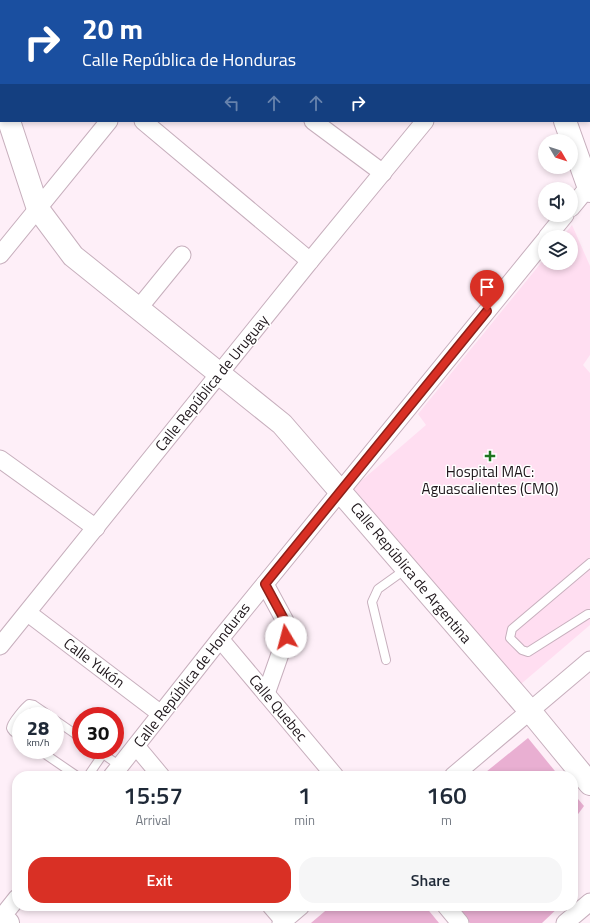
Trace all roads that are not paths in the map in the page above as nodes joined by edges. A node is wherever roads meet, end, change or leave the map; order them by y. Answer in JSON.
{"nodes":[{"id":1,"x":9,"y":122,"type":"edge"},
{"id":2,"x":108,"y":122,"type":"edge"},
{"id":3,"x":144,"y":122,"type":"edge"},
{"id":4,"x":314,"y":122,"type":"edge"},
{"id":5,"x":424,"y":122,"type":"edge"},
{"id":6,"x":565,"y":122,"type":"edge"},
{"id":7,"x":382,"y":172,"type":"junction"},
{"id":8,"x":589,"y":187,"type":"edge"},
{"id":9,"x":578,"y":200,"type":"edge"},
{"id":10,"x":38,"y":209,"type":"junction"},
{"id":11,"x":559,"y":222,"type":"edge"},
{"id":12,"x":553,"y":230,"type":"edge"},
{"id":13,"x":538,"y":249,"type":"edge"},
{"id":14,"x":0,"y":255,"type":"edge"},
{"id":15,"x":182,"y":255,"type":"dead end"},
{"id":16,"x":310,"y":261,"type":"junction"},
{"id":17,"x":138,"y":309,"type":"junction"},
{"id":18,"x":220,"y":373,"type":"junction"},
{"id":19,"x":0,"y":459,"type":"edge"},
{"id":20,"x":341,"y":491,"type":"junction"},
{"id":21,"x":96,"y":528,"type":"junction"},
{"id":22,"x":590,"y":563,"type":"edge"},
{"id":23,"x":406,"y":569,"type":"junction"},
{"id":24,"x":265,"y":584,"type":"junction"},
{"id":25,"x":28,"y":613,"type":"junction"},
{"id":26,"x":590,"y":614,"type":"edge"},
{"id":27,"x":220,"y":639,"type":"junction"},
{"id":28,"x":0,"y":646,"type":"edge"},
{"id":29,"x":386,"y":660,"type":"dead end"},
{"id":30,"x":590,"y":660,"type":"edge"},
{"id":31,"x":266,"y":694,"type":"junction"},
{"id":32,"x":24,"y":707,"type":"edge"},
{"id":33,"x":37,"y":707,"type":"edge"},
{"id":34,"x":530,"y":711,"type":"junction"},
{"id":35,"x":161,"y":714,"type":"junction"},
{"id":36,"x":136,"y":746,"type":"junction"},
{"id":37,"x":52,"y":759,"type":"edge"},
{"id":38,"x":96,"y":759,"type":"edge"},
{"id":39,"x":106,"y":759,"type":"edge"},
{"id":40,"x":70,"y":771,"type":"edge"},
{"id":41,"x":90,"y":771,"type":"edge"},
{"id":42,"x":116,"y":771,"type":"edge"},
{"id":43,"x":157,"y":771,"type":"edge"},
{"id":44,"x":331,"y":771,"type":"edge"},
{"id":45,"x":459,"y":771,"type":"edge"},
{"id":46,"x":590,"y":784,"type":"edge"},
{"id":47,"x":590,"y":902,"type":"edge"},
{"id":48,"x":12,"y":906,"type":"edge"},
{"id":49,"x":274,"y":911,"type":"edge"},
{"id":50,"x":295,"y":911,"type":"edge"},
{"id":51,"x":450,"y":911,"type":"edge"},
{"id":52,"x":3,"y":920,"type":"edge"},
{"id":53,"x":282,"y":922,"type":"edge"},
{"id":54,"x":460,"y":923,"type":"edge"},
{"id":55,"x":565,"y":923,"type":"edge"}],
"edges":[{"from":1,"to":10,"type":"street","name":"Calle República de Argentina"},
{"from":2,"to":10,"type":"street"},
{"from":3,"to":16,"type":"street"},
{"from":4,"to":7,"type":"street"},
{"from":5,"to":7,"type":"street","name":"Calle República de Uruguay"},
{"from":6,"to":8,"type":"street"},
{"from":7,"to":16,"type":"street","name":"Calle República de Uruguay"},
{"from":8,"to":9,"type":"street"},
{"from":10,"to":14,"type":"street"},
{"from":10,"to":17,"type":"street","name":"Calle República de Argentina"},
{"from":11,"to":12,"type":"street"},
{"from":13,"to":20,"type":"street","name":"Calle República de Honduras"},
{"from":15,"to":17,"type":"street"},
{"from":16,"to":18,"type":"street","name":"Calle República de Uruguay"},
{"from":17,"to":18,"type":"street","name":"Calle República de Argentina"},
{"from":18,"to":20,"type":"street","name":"Calle República de Argentina"},
{"from":18,"to":21,"type":"street","name":"Calle República de Uruguay"},
{"from":19,"to":21,"type":"street"},
{"from":20,"to":23,"type":"street","name":"Calle República de Argentina"},
{"from":20,"to":24,"type":"street","name":"Calle República de Honduras"},
{"from":21,"to":25,"type":"street","name":"Calle República de Uruguay"},
{"from":22,"to":26,"type":"lane"},
{"from":23,"to":29,"type":"lane"},
{"from":23,"to":34,"type":"street","name":"Calle República de Argentina"},
{"from":24,"to":27,"type":"street","name":"Calle República de Honduras"},
{"from":24,"to":31,"type":"street"},
{"from":25,"to":28,"type":"street","name":"Calle República de Uruguay"},
{"from":25,"to":35,"type":"street","name":"Calle Yukón"},
{"from":27,"to":31,"type":"street","name":"Calle Quebec"},
{"from":27,"to":35,"type":"street","name":"Calle República de Honduras"},
{"from":30,"to":34,"type":"street"},
{"from":31,"to":44,"type":"street","name":"Calle Quebec"},
{"from":32,"to":33,"type":"lane"},
{"from":34,"to":45,"type":"street"},
{"from":34,"to":46,"type":"street","name":"Calle República de Argentina"},
{"from":35,"to":36,"type":"street","name":"Calle República de Honduras"},
{"from":36,"to":42,"type":"street","name":"Calle República de Honduras"},
{"from":36,"to":43,"type":"street"},
{"from":37,"to":40,"type":"lane"},
{"from":38,"to":41,"type":"lane"},
{"from":39,"to":42,"type":"lane"},
{"from":47,"to":55,"type":"street"},
{"from":48,"to":52,"type":"street"},
{"from":49,"to":53,"type":"street"},
{"from":50,"to":53,"type":"street"},
{"from":51,"to":54,"type":"street"}]}
